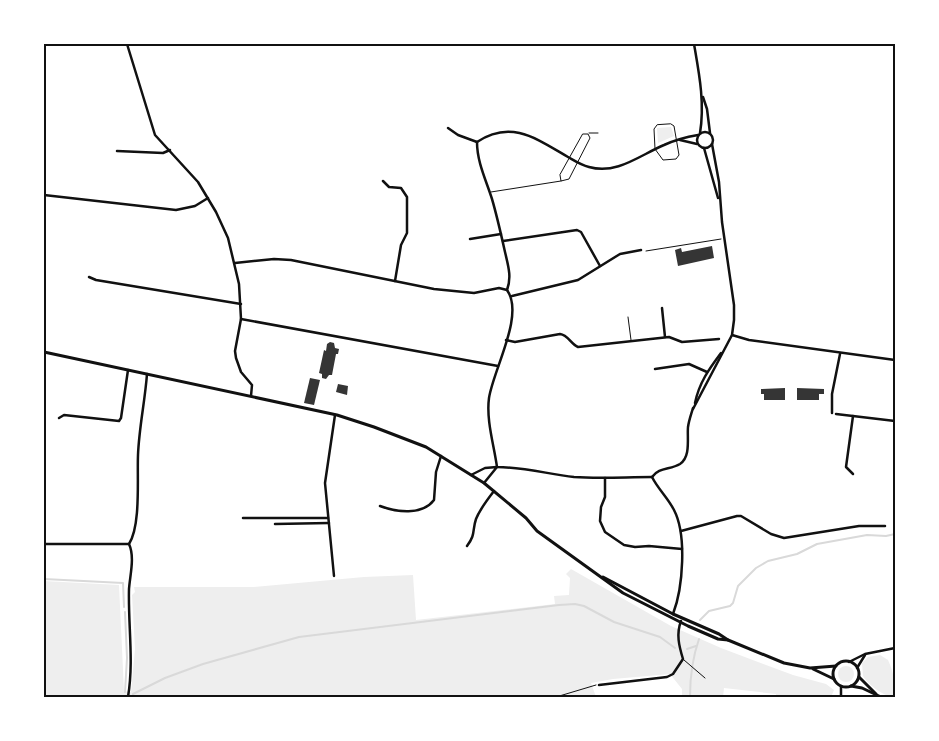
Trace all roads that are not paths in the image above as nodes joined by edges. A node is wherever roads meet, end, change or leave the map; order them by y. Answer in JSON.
{"nodes":[{"id":1,"x":127,"y":44,"type":"edge"},
{"id":2,"x":694,"y":44,"type":"edge"},
{"id":3,"x":702,"y":96,"type":"junction"},
{"id":4,"x":448,"y":128,"type":"dead end"},
{"id":5,"x":598,"y":132,"type":"dead end"},
{"id":6,"x":710,"y":133,"type":"junction"},
{"id":7,"x":588,"y":134,"type":"junction"},
{"id":8,"x":699,"y":134,"type":"junction"},
{"id":9,"x":678,"y":140,"type":"junction"},
{"id":10,"x":477,"y":142,"type":"junction"},
{"id":11,"x":698,"y":144,"type":"junction"},
{"id":12,"x":712,"y":144,"type":"junction"},
{"id":13,"x":704,"y":148,"type":"junction"},
{"id":14,"x":656,"y":149,"type":"junction"},
{"id":15,"x":170,"y":150,"type":"junction"},
{"id":16,"x":117,"y":151,"type":"dead end"},
{"id":17,"x":570,"y":158,"type":"junction"},
{"id":18,"x":577,"y":162,"type":"junction"},
{"id":19,"x":383,"y":181,"type":"dead end"},
{"id":20,"x":560,"y":181,"type":"junction"},
{"id":21,"x":490,"y":192,"type":"junction"},
{"id":22,"x":44,"y":195,"type":"edge"},
{"id":23,"x":208,"y":198,"type":"junction"},
{"id":24,"x":720,"y":204,"type":"junction"},
{"id":25,"x":501,"y":234,"type":"junction"},
{"id":26,"x":470,"y":239,"type":"dead end"},
{"id":27,"x":503,"y":241,"type":"junction"},
{"id":28,"x":641,"y":250,"type":"road end"},
{"id":29,"x":235,"y":263,"type":"junction"},
{"id":30,"x":600,"y":266,"type":"junction"},
{"id":31,"x":89,"y":277,"type":"dead end"},
{"id":32,"x":395,"y":281,"type":"junction"},
{"id":33,"x":507,"y":290,"type":"junction"},
{"id":34,"x":512,"y":296,"type":"junction"},
{"id":35,"x":241,"y":304,"type":"junction"},
{"id":36,"x":662,"y":308,"type":"dead end"},
{"id":37,"x":628,"y":317,"type":"dead end"},
{"id":38,"x":241,"y":318,"type":"junction"},
{"id":39,"x":732,"y":335,"type":"junction"},
{"id":40,"x":665,"y":337,"type":"junction"},
{"id":41,"x":719,"y":339,"type":"dead end"},
{"id":42,"x":506,"y":340,"type":"junction"},
{"id":43,"x":631,"y":340,"type":"junction"},
{"id":44,"x":728,"y":343,"type":"junction"},
{"id":45,"x":44,"y":352,"type":"edge"},
{"id":46,"x":840,"y":354,"type":"junction"},
{"id":47,"x":895,"y":360,"type":"edge"},
{"id":48,"x":498,"y":366,"type":"junction"},
{"id":49,"x":654,"y":369,"type":"dead end"},
{"id":50,"x":128,"y":370,"type":"junction"},
{"id":51,"x":707,"y":372,"type":"junction"},
{"id":52,"x":148,"y":374,"type":"junction"},
{"id":53,"x":251,"y":398,"type":"junction"},
{"id":54,"x":693,"y":409,"type":"junction"},
{"id":55,"x":335,"y":415,"type":"junction"},
{"id":56,"x":852,"y":416,"type":"junction"},
{"id":57,"x":58,"y":418,"type":"dead end"},
{"id":58,"x":895,"y":422,"type":"edge"},
{"id":59,"x":441,"y":456,"type":"junction"},
{"id":60,"x":497,"y":467,"type":"junction"},
{"id":61,"x":853,"y":474,"type":"dead end"},
{"id":62,"x":471,"y":475,"type":"junction"},
{"id":63,"x":652,"y":477,"type":"junction"},
{"id":64,"x":605,"y":478,"type":"junction"},
{"id":65,"x":484,"y":483,"type":"junction"},
{"id":66,"x":494,"y":491,"type":"junction"},
{"id":67,"x":380,"y":506,"type":"dead end"},
{"id":68,"x":243,"y":518,"type":"dead end"},
{"id":69,"x":328,"y":518,"type":"junction"},
{"id":70,"x":329,"y":523,"type":"junction"},
{"id":71,"x":275,"y":524,"type":"dead end"},
{"id":72,"x":885,"y":526,"type":"dead end"},
{"id":73,"x":681,"y":531,"type":"junction"},
{"id":74,"x":44,"y":544,"type":"edge"},
{"id":75,"x":129,"y":544,"type":"junction"},
{"id":76,"x":466,"y":546,"type":"dead end"},
{"id":77,"x":682,"y":549,"type":"junction"},
{"id":78,"x":592,"y":572,"type":"junction"},
{"id":79,"x":334,"y":576,"type":"dead end"},
{"id":80,"x":673,"y":614,"type":"junction"},
{"id":81,"x":670,"y":618,"type":"junction"},
{"id":82,"x":682,"y":618,"type":"junction"},
{"id":83,"x":680,"y":623,"type":"junction"},
{"id":84,"x":728,"y":640,"type":"junction"},
{"id":85,"x":895,"y":648,"type":"edge"},
{"id":86,"x":866,"y":654,"type":"junction"},
{"id":87,"x":683,"y":659,"type":"junction"},
{"id":88,"x":850,"y":662,"type":"junction"},
{"id":89,"x":836,"y":666,"type":"junction"},
{"id":90,"x":810,"y":668,"type":"junction"},
{"id":91,"x":857,"y":668,"type":"junction"},
{"id":92,"x":859,"y":677,"type":"junction"},
{"id":93,"x":705,"y":678,"type":"dead end"},
{"id":94,"x":834,"y":679,"type":"junction"},
{"id":95,"x":599,"y":685,"type":"road end"},
{"id":96,"x":841,"y":686,"type":"junction"},
{"id":97,"x":851,"y":686,"type":"junction"},
{"id":98,"x":128,"y":697,"type":"edge"},
{"id":99,"x":849,"y":697,"type":"edge"},
{"id":100,"x":881,"y":697,"type":"edge"}],
"edges":[{"from":1,"to":15,"type":"street"},
{"from":2,"to":3,"type":"street"},
{"from":3,"to":6,"type":"street"},
{"from":3,"to":8,"type":"street"},
{"from":4,"to":10,"type":"street"},
{"from":5,"to":7,"type":"lane"},
{"from":6,"to":8,"type":"street"},
{"from":6,"to":12,"type":"street"},
{"from":7,"to":17,"type":"lane"},
{"from":7,"to":18,"type":"lane"},
{"from":8,"to":9,"type":"street"},
{"from":8,"to":11,"type":"street"},
{"from":9,"to":11,"type":"street"},
{"from":9,"to":14,"type":"street"},
{"from":9,"to":14,"type":"lane"},
{"from":9,"to":14,"type":"lane"},
{"from":10,"to":17,"type":"street"},
{"from":10,"to":21,"type":"street"},
{"from":11,"to":13,"type":"street"},
{"from":12,"to":13,"type":"street"},
{"from":12,"to":24,"type":"street"},
{"from":13,"to":24,"type":"street"},
{"from":14,"to":18,"type":"street"},
{"from":15,"to":16,"type":"street"},
{"from":15,"to":23,"type":"street"},
{"from":17,"to":18,"type":"street"},
{"from":17,"to":20,"type":"lane"},
{"from":18,"to":20,"type":"lane"},
{"from":19,"to":32,"type":"street"},
{"from":20,"to":21,"type":"lane"},
{"from":21,"to":25,"type":"street"},
{"from":22,"to":23,"type":"street"},
{"from":23,"to":29,"type":"street"},
{"from":24,"to":39,"type":"street"},
{"from":25,"to":26,"type":"street"},
{"from":25,"to":27,"type":"street"},
{"from":27,"to":30,"type":"street"},
{"from":27,"to":33,"type":"street"},
{"from":28,"to":30,"type":"street"},
{"from":29,"to":32,"type":"street"},
{"from":29,"to":35,"type":"street"},
{"from":30,"to":34,"type":"street"},
{"from":31,"to":35,"type":"street"},
{"from":32,"to":33,"type":"street"},
{"from":33,"to":34,"type":"street"},
{"from":34,"to":42,"type":"street"},
{"from":35,"to":38,"type":"street"},
{"from":36,"to":40,"type":"street"},
{"from":37,"to":43,"type":"lane"},
{"from":38,"to":48,"type":"street"},
{"from":38,"to":53,"type":"street"},
{"from":39,"to":44,"type":"street"},
{"from":39,"to":46,"type":"street"},
{"from":40,"to":41,"type":"street"},
{"from":40,"to":43,"type":"street"},
{"from":42,"to":43,"type":"street"},
{"from":42,"to":48,"type":"street"},
{"from":44,"to":51,"type":"street"},
{"from":44,"to":54,"type":"street"},
{"from":45,"to":50,"type":"main road"},
{"from":46,"to":47,"type":"street"},
{"from":46,"to":56,"type":"street"},
{"from":48,"to":60,"type":"street"},
{"from":49,"to":51,"type":"street"},
{"from":50,"to":52,"type":"main road"},
{"from":50,"to":57,"type":"street"},
{"from":51,"to":54,"type":"street"},
{"from":52,"to":53,"type":"main road"},
{"from":52,"to":75,"type":"street"},
{"from":53,"to":55,"type":"main road"},
{"from":54,"to":63,"type":"street"},
{"from":55,"to":59,"type":"main road"},
{"from":55,"to":69,"type":"street"},
{"from":56,"to":58,"type":"street"},
{"from":56,"to":61,"type":"street"},
{"from":59,"to":62,"type":"main road"},
{"from":59,"to":67,"type":"street"},
{"from":60,"to":62,"type":"street"},
{"from":60,"to":64,"type":"street"},
{"from":60,"to":65,"type":"street"},
{"from":62,"to":65,"type":"main road"},
{"from":63,"to":64,"type":"street"},
{"from":63,"to":73,"type":"street"},
{"from":64,"to":77,"type":"street"},
{"from":65,"to":66,"type":"main road"},
{"from":66,"to":76,"type":"street"},
{"from":66,"to":78,"type":"main road"},
{"from":68,"to":69,"type":"street"},
{"from":69,"to":70,"type":"street"},
{"from":70,"to":71,"type":"street"},
{"from":70,"to":79,"type":"street"},
{"from":72,"to":73,"type":"street"},
{"from":73,"to":77,"type":"street"},
{"from":74,"to":75,"type":"street"},
{"from":75,"to":98,"type":"street"},
{"from":77,"to":80,"type":"street"},
{"from":78,"to":80,"type":"main road"},
{"from":78,"to":81,"type":"main road"},
{"from":80,"to":81,"type":"street"},
{"from":80,"to":82,"type":"main road"},
{"from":81,"to":83,"type":"main road"},
{"from":82,"to":83,"type":"street"},
{"from":82,"to":84,"type":"main road"},
{"from":83,"to":84,"type":"main road"},
{"from":83,"to":87,"type":"street"},
{"from":84,"to":90,"type":"main road"},
{"from":85,"to":86,"type":"street"},
{"from":86,"to":88,"type":"street"},
{"from":86,"to":91,"type":"street"},
{"from":87,"to":93,"type":"lane"},
{"from":87,"to":95,"type":"street"},
{"from":88,"to":89,"type":"main road"},
{"from":88,"to":91,"type":"main road"},
{"from":89,"to":90,"type":"main road"},
{"from":89,"to":94,"type":"main road"},
{"from":90,"to":94,"type":"main road"},
{"from":91,"to":92,"type":"main road"},
{"from":92,"to":97,"type":"main road"},
{"from":92,"to":100,"type":"main road"},
{"from":94,"to":96,"type":"main road"},
{"from":96,"to":97,"type":"main road"},
{"from":96,"to":99,"type":"street"},
{"from":97,"to":100,"type":"main road"}]}
